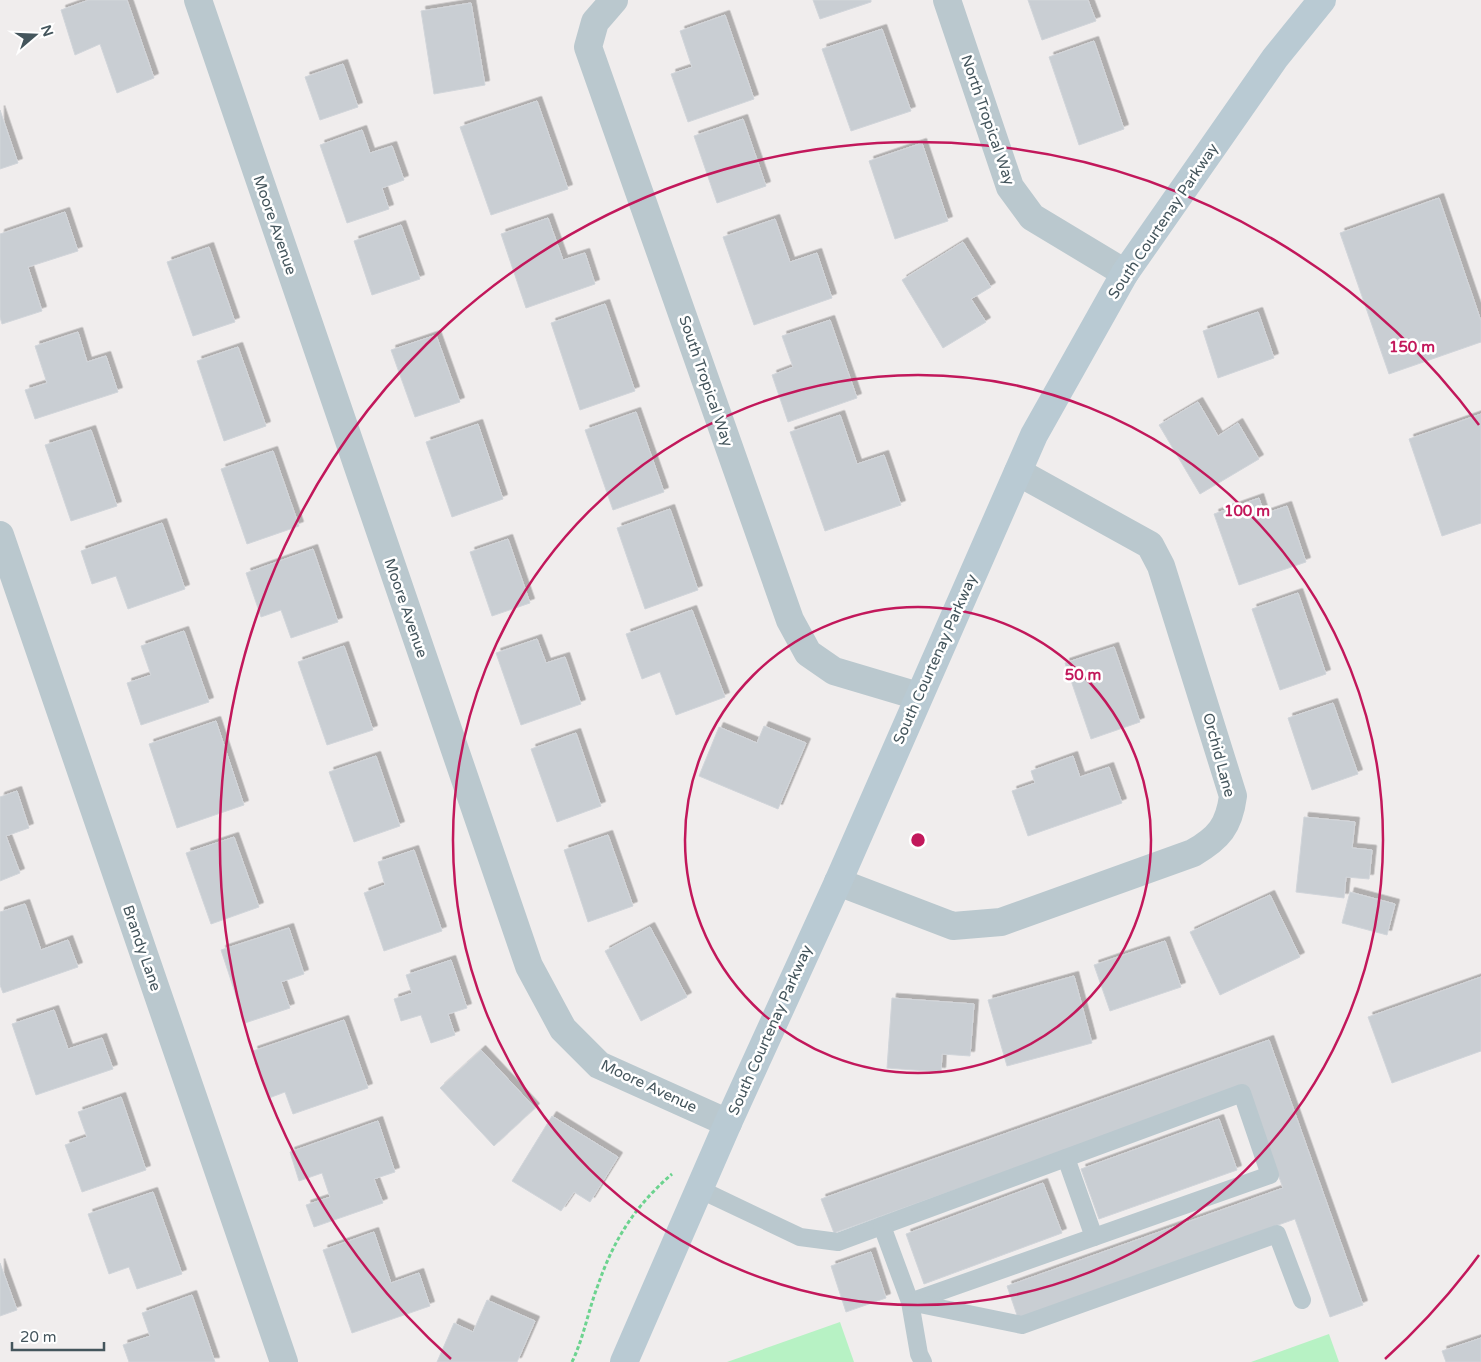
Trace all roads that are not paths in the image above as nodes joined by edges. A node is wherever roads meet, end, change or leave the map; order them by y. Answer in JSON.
{"nodes":[{"id":1,"x":198,"y":0,"type":"edge"},
{"id":2,"x":614,"y":0,"type":"edge"},
{"id":3,"x":947,"y":0,"type":"edge"},
{"id":4,"x":1322,"y":0,"type":"edge"},
{"id":5,"x":1125,"y":273,"type":"junction"},
{"id":6,"x":1018,"y":472,"type":"junction"},
{"id":7,"x":0,"y":535,"type":"edge"},
{"id":8,"x":918,"y":696,"type":"junction"},
{"id":9,"x":838,"y":882,"type":"junction"},
{"id":10,"x":728,"y":1123,"type":"junction"},
{"id":11,"x":1066,"y":1158,"type":"junction"},
{"id":12,"x":699,"y":1189,"type":"junction"},
{"id":13,"x":882,"y":1226,"type":"junction"},
{"id":14,"x":1094,"y":1237,"type":"junction"},
{"id":15,"x":1302,"y":1300,"type":"dead end"},
{"id":16,"x":910,"y":1302,"type":"junction"},
{"id":17,"x":284,"y":1362,"type":"edge"},
{"id":18,"x":624,"y":1362,"type":"edge"},
{"id":19,"x":922,"y":1362,"type":"edge"}],
"edges":[{"from":1,"to":10,"type":"street","name":"Moore Avenue"},
{"from":2,"to":8,"type":"street","name":"South Tropical Way"},
{"from":3,"to":5,"type":"street","name":"North Tropical Way"},
{"from":4,"to":5,"type":"main road","name":"South Courtenay Parkway"},
{"from":5,"to":6,"type":"main road","name":"South Courtenay Parkway"},
{"from":6,"to":8,"type":"main road","name":"South Courtenay Parkway"},
{"from":6,"to":9,"type":"street","name":"Orchid Lane"},
{"from":7,"to":17,"type":"street","name":"Brandy Lane"},
{"from":8,"to":9,"type":"main road","name":"South Courtenay Parkway"},
{"from":9,"to":10,"type":"main road","name":"South Courtenay Parkway"},
{"from":10,"to":12,"type":"main road","name":"South Courtenay Parkway"},
{"from":11,"to":13,"type":"lane"},
{"from":11,"to":14,"type":"lane"},
{"from":11,"to":14,"type":"lane"},
{"from":12,"to":13,"type":"lane"},
{"from":12,"to":18,"type":"main road","name":"South Courtenay Parkway"},
{"from":13,"to":16,"type":"lane"},
{"from":14,"to":16,"type":"lane"},
{"from":15,"to":16,"type":"lane"},
{"from":16,"to":19,"type":"lane"}]}
